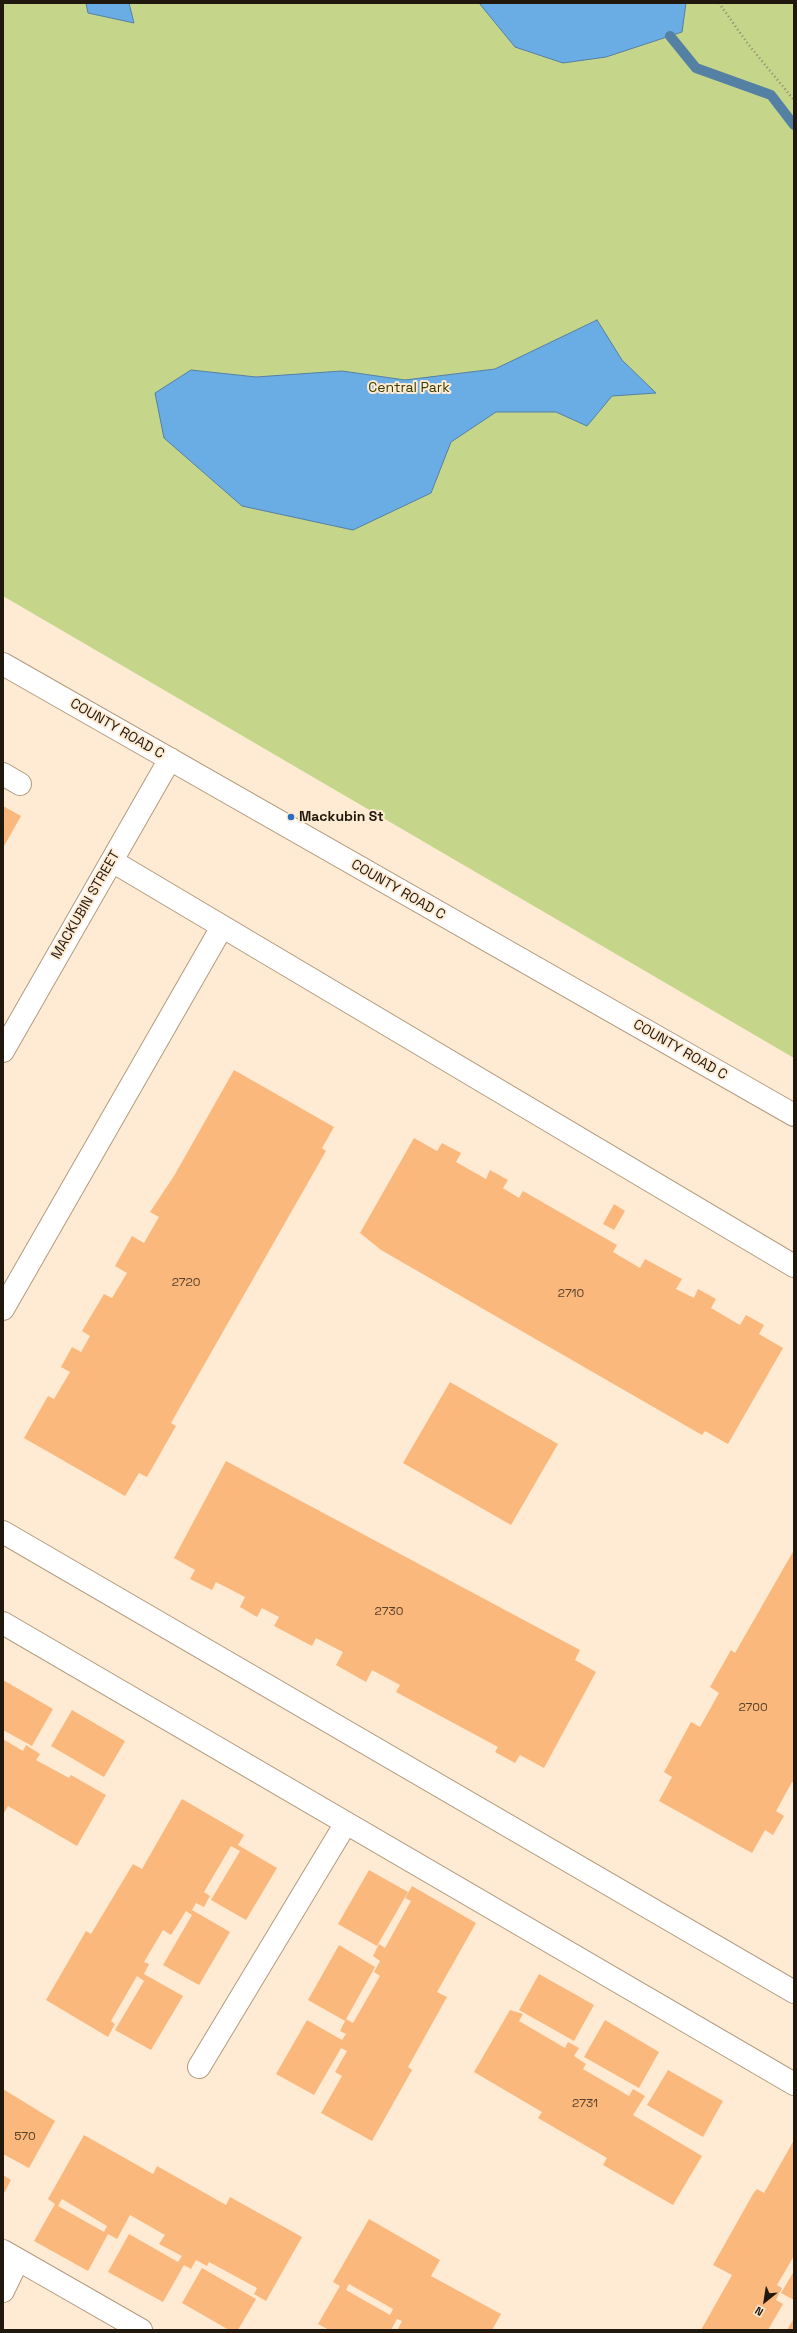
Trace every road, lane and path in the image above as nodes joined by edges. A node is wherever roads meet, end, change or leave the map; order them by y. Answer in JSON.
{"nodes":[{"id":1,"x":719,"y":3,"type":"edge"},
{"id":2,"x":794,"y":100,"type":"edge"},
{"id":3,"x":3,"y":664,"type":"edge"},
{"id":4,"x":170,"y":759,"type":"junction"},
{"id":5,"x":112,"y":861,"type":"junction"},
{"id":6,"x":222,"y":927,"type":"junction"},
{"id":7,"x":3,"y":1051,"type":"edge"},
{"id":8,"x":794,"y":1115,"type":"edge"},
{"id":9,"x":794,"y":1266,"type":"edge"},
{"id":10,"x":3,"y":1309,"type":"edge"},
{"id":11,"x":3,"y":1532,"type":"edge"},
{"id":12,"x":3,"y":1624,"type":"edge"},
{"id":13,"x":346,"y":1823,"type":"junction"},
{"id":14,"x":794,"y":1992,"type":"edge"},
{"id":15,"x":199,"y":2067,"type":"dead end"},
{"id":16,"x":794,"y":2084,"type":"edge"},
{"id":17,"x":10,"y":2255,"type":"edge"},
{"id":18,"x":3,"y":2291,"type":"edge"},
{"id":19,"x":141,"y":2330,"type":"edge"}],
"edges":[{"from":1,"to":2,"type":"path"},
{"from":3,"to":4,"type":"main road","name":"COUNTY ROAD C"},
{"from":4,"to":5,"type":"main road","name":"MACKUBIN STREET"},
{"from":4,"to":8,"type":"main road","name":"COUNTY ROAD C"},
{"from":5,"to":6,"type":"main road"},
{"from":5,"to":7,"type":"main road","name":"MACKUBIN STREET"},
{"from":6,"to":9,"type":"main road"},
{"from":6,"to":10,"type":"main road"},
{"from":11,"to":14,"type":"main road"},
{"from":12,"to":13,"type":"main road"},
{"from":13,"to":15,"type":"main road"},
{"from":13,"to":16,"type":"main road"},
{"from":17,"to":18,"type":"main road"},
{"from":17,"to":19,"type":"main road"}]}
